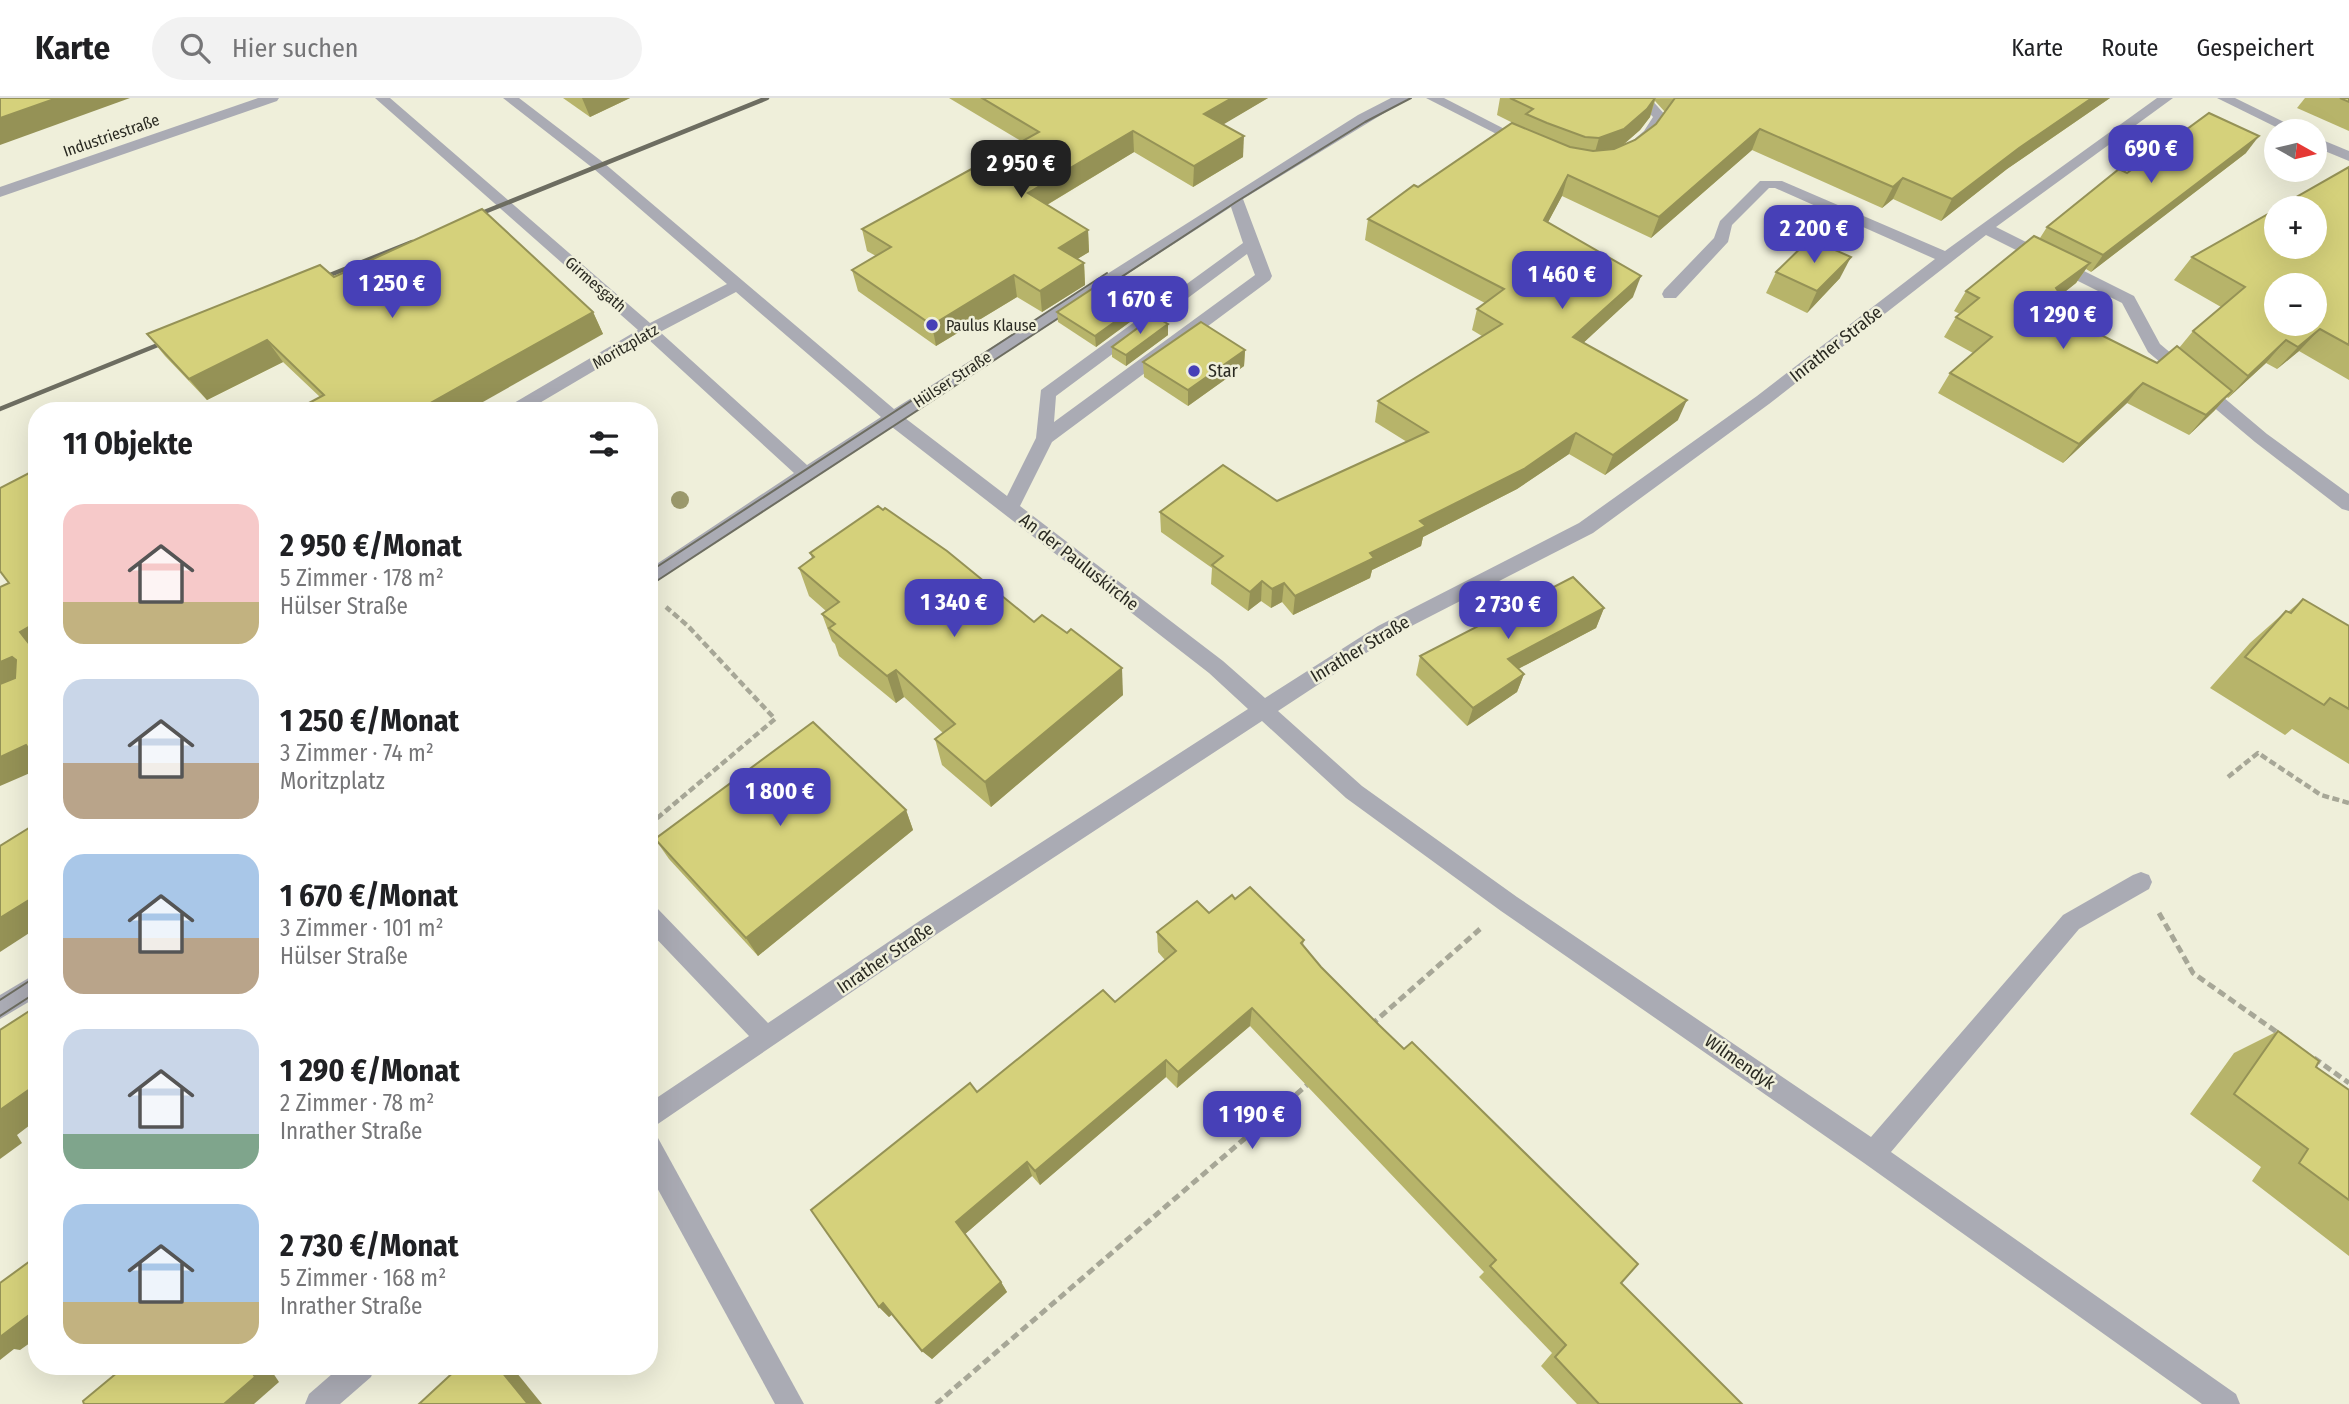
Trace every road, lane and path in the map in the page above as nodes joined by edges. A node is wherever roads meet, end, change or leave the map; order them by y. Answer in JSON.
{"nodes":[{"id":1,"x":272,"y":98,"type":"edge"},
{"id":2,"x":382,"y":98,"type":"edge"},
{"id":3,"x":510,"y":98,"type":"edge"},
{"id":4,"x":1402,"y":98,"type":"edge"},
{"id":5,"x":1433,"y":98,"type":"edge"},
{"id":6,"x":1642,"y":98,"type":"edge"},
{"id":7,"x":2165,"y":98,"type":"edge"},
{"id":8,"x":2224,"y":98,"type":"edge"},
{"id":9,"x":2269,"y":119,"type":"edge"},
{"id":10,"x":2328,"y":147,"type":"edge"},
{"id":11,"x":1629,"y":149,"type":"edge"},
{"id":12,"x":1544,"y":152,"type":"edge"},
{"id":13,"x":2349,"y":157,"type":"edge"},
{"id":14,"x":0,"y":192,"type":"edge"},
{"id":15,"x":1235,"y":197,"type":"junction"},
{"id":16,"x":1985,"y":228,"type":"junction"},
{"id":17,"x":1251,"y":244,"type":"junction"},
{"id":18,"x":1946,"y":258,"type":"junction"},
{"id":19,"x":739,"y":284,"type":"junction"},
{"id":20,"x":1670,"y":294,"type":"dead end"},
{"id":21,"x":649,"y":331,"type":"junction"},
{"id":22,"x":528,"y":402,"type":"edge"},
{"id":23,"x":892,"y":418,"type":"junction"},
{"id":24,"x":1045,"y":438,"type":"junction"},
{"id":25,"x":806,"y":474,"type":"junction"},
{"id":26,"x":2349,"y":504,"type":"edge"},
{"id":27,"x":1010,"y":509,"type":"junction"},
{"id":28,"x":658,"y":573,"type":"edge"},
{"id":29,"x":659,"y":601,"type":"dead end"},
{"id":30,"x":1262,"y":711,"type":"junction"},
{"id":31,"x":2228,"y":777,"type":"dead end"},
{"id":32,"x":2349,"y":803,"type":"edge"},
{"id":33,"x":658,"y":817,"type":"edge"},
{"id":34,"x":2141,"y":882,"type":"joint"},
{"id":35,"x":1508,"y":904,"type":"junction"},
{"id":36,"x":658,"y":924,"type":"edge"},
{"id":37,"x":28,"y":990,"type":"edge"},
{"id":38,"x":0,"y":1008,"type":"edge"},
{"id":39,"x":1363,"y":1033,"type":"edge"},
{"id":40,"x":2282,"y":1036,"type":"edge"},
{"id":41,"x":767,"y":1038,"type":"junction"},
{"id":42,"x":2305,"y":1052,"type":"edge"},
{"id":43,"x":2349,"y":1083,"type":"edge"},
{"id":44,"x":1307,"y":1085,"type":"edge"},
{"id":45,"x":658,"y":1112,"type":"edge"},
{"id":46,"x":1873,"y":1154,"type":"junction"},
{"id":47,"x":658,"y":1163,"type":"edge"},
{"id":48,"x":352,"y":1375,"type":"edge"},
{"id":49,"x":318,"y":1404,"type":"edge"},
{"id":50,"x":790,"y":1404,"type":"edge"},
{"id":51,"x":936,"y":1404,"type":"edge"},
{"id":52,"x":2226,"y":1404,"type":"edge"}],
"edges":[{"from":1,"to":14,"type":"street","name":"Industriestraße"},
{"from":2,"to":21,"type":"street","name":"Girmesgath"},
{"from":3,"to":19,"type":"street"},
{"from":4,"to":15,"type":"street","name":"Hülser Straße"},
{"from":5,"to":12,"type":"street"},
{"from":6,"to":11,"type":"street"},
{"from":7,"to":16,"type":"street","name":"Inrather Straße"},
{"from":8,"to":9,"type":"street"},
{"from":10,"to":13,"type":"street"},
{"from":15,"to":17,"type":"street"},
{"from":15,"to":23,"type":"street","name":"Hülser Straße"},
{"from":16,"to":18,"type":"street","name":"Inrather Straße"},
{"from":16,"to":26,"type":"street"},
{"from":17,"to":24,"type":"street"},
{"from":17,"to":24,"type":"street"},
{"from":18,"to":20,"type":"street"},
{"from":18,"to":30,"type":"street","name":"Inrather Straße"},
{"from":19,"to":21,"type":"street","name":"Moritzplatz"},
{"from":19,"to":23,"type":"street"},
{"from":21,"to":22,"type":"street","name":"Moritzplatz"},
{"from":21,"to":25,"type":"street","name":"Girmesgath"},
{"from":23,"to":25,"type":"street","name":"Hülser Straße"},
{"from":23,"to":27,"type":"street","name":"An der Pauluskirche"},
{"from":24,"to":27,"type":"street"},
{"from":25,"to":28,"type":"street","name":"Hülser Straße"},
{"from":27,"to":30,"type":"street","name":"An der Pauluskirche"},
{"from":29,"to":33,"type":"path"},
{"from":30,"to":35,"type":"street","name":"Wilmendyk"},
{"from":30,"to":41,"type":"street","name":"Inrather Straße"},
{"from":31,"to":32,"type":"path"},
{"from":34,"to":40,"type":"path"},
{"from":34,"to":46,"type":"street"},
{"from":35,"to":39,"type":"path"},
{"from":35,"to":46,"type":"street","name":"Wilmendyk"},
{"from":36,"to":41,"type":"street"},
{"from":37,"to":38,"type":"street"},
{"from":41,"to":45,"type":"street","name":"Inrather Straße"},
{"from":42,"to":43,"type":"path"},
{"from":44,"to":51,"type":"path"},
{"from":46,"to":52,"type":"street","name":"Wilmendyk"},
{"from":47,"to":50,"type":"street"},
{"from":48,"to":49,"type":"street"}]}
